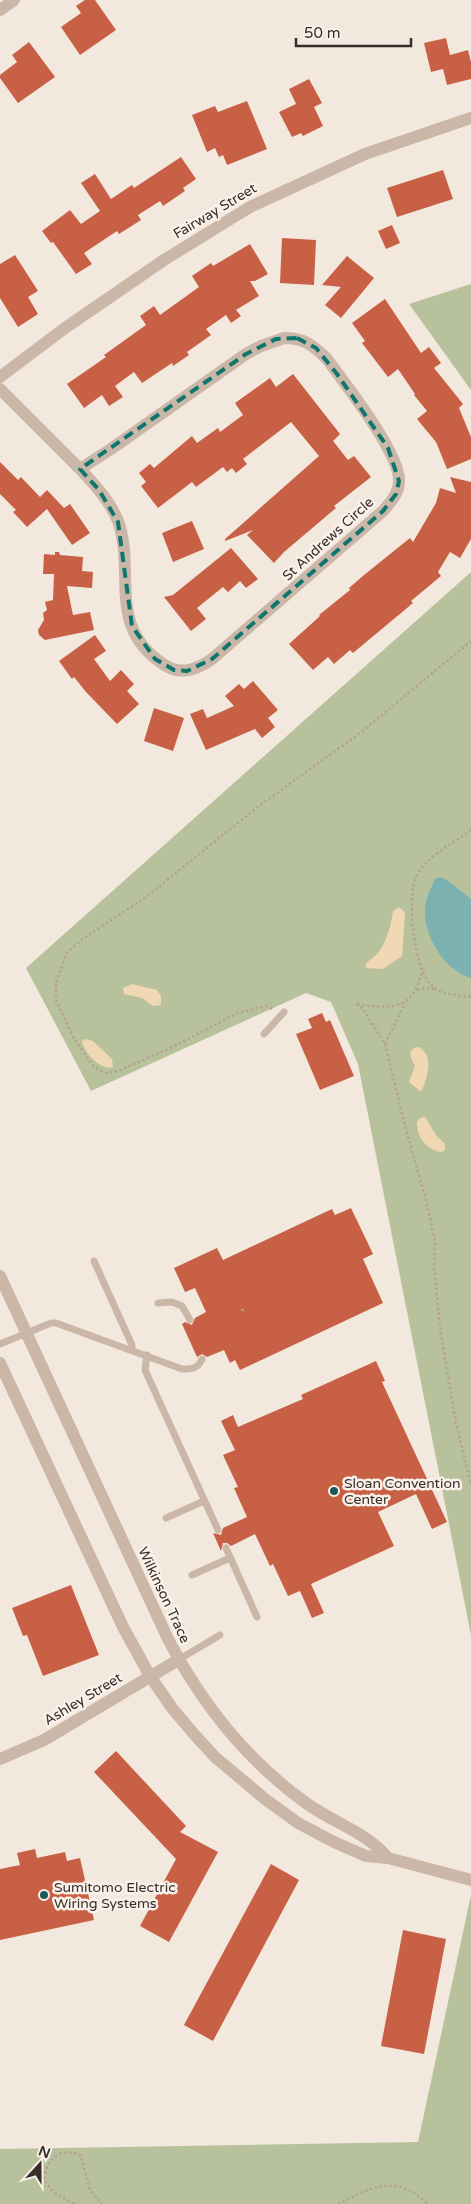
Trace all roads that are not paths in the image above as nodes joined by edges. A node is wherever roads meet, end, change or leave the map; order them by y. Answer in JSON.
{"nodes":[{"id":1,"x":14,"y":0,"type":"edge"},
{"id":2,"x":0,"y":10,"type":"edge"},
{"id":3,"x":471,"y":118,"type":"edge"},
{"id":4,"x":0,"y":377,"type":"edge"},
{"id":5,"x":0,"y":389,"type":"edge"},
{"id":6,"x":80,"y":469,"type":"junction"},
{"id":7,"x":283,"y":1014,"type":"road end"},
{"id":8,"x":264,"y":1034,"type":"dead end"},
{"id":9,"x":94,"y":1260,"type":"dead end"},
{"id":10,"x":0,"y":1276,"type":"edge"},
{"id":11,"x":158,"y":1303,"type":"dead end"},
{"id":12,"x":190,"y":1320,"type":"dead end"},
{"id":13,"x":26,"y":1333,"type":"junction"},
{"id":14,"x":0,"y":1344,"type":"edge"},
{"id":15,"x":132,"y":1350,"type":"junction"},
{"id":16,"x":147,"y":1355,"type":"junction"},
{"id":17,"x":202,"y":1360,"type":"dead end"},
{"id":18,"x":0,"y":1362,"type":"edge"},
{"id":19,"x":204,"y":1501,"type":"junction"},
{"id":20,"x":166,"y":1518,"type":"dead end"},
{"id":21,"x":218,"y":1530,"type":"dead end"},
{"id":22,"x":226,"y":1548,"type":"dead end"},
{"id":23,"x":230,"y":1558,"type":"junction"},
{"id":24,"x":192,"y":1575,"type":"dead end"},
{"id":25,"x":257,"y":1618,"type":"dead end"},
{"id":26,"x":220,"y":1635,"type":"dead end"},
{"id":27,"x":178,"y":1660,"type":"junction"},
{"id":28,"x":150,"y":1676,"type":"junction"},
{"id":29,"x":0,"y":1759,"type":"edge"},
{"id":30,"x":388,"y":1858,"type":"junction"},
{"id":31,"x":471,"y":1880,"type":"edge"}],
"edges":[{"from":1,"to":2,"type":"street"},
{"from":3,"to":4,"type":"street","name":"Fairway Street"},
{"from":5,"to":6,"type":"street","name":"St Andrews Circle"},
{"from":6,"to":6,"type":"street","name":"St Andrews Circle"},
{"from":7,"to":8,"type":"lane"},
{"from":9,"to":15,"type":"lane"},
{"from":10,"to":13,"type":"street","name":"Wilkinson Trace"},
{"from":11,"to":12,"type":"lane"},
{"from":13,"to":14,"type":"lane"},
{"from":13,"to":15,"type":"lane"},
{"from":13,"to":27,"type":"street","name":"Wilkinson Trace"},
{"from":15,"to":16,"type":"lane"},
{"from":16,"to":17,"type":"lane"},
{"from":16,"to":19,"type":"lane"},
{"from":18,"to":28,"type":"street","name":"Wilkinson Trace"},
{"from":19,"to":20,"type":"lane"},
{"from":19,"to":21,"type":"lane"},
{"from":22,"to":23,"type":"lane"},
{"from":23,"to":24,"type":"lane"},
{"from":23,"to":25,"type":"lane"},
{"from":26,"to":27,"type":"lane"},
{"from":27,"to":28,"type":"street","name":"Ashley Street"},
{"from":27,"to":30,"type":"street","name":"Wilkinson Trace"},
{"from":28,"to":29,"type":"street","name":"Ashley Street"},
{"from":28,"to":30,"type":"street","name":"Wilkinson Trace"},
{"from":30,"to":31,"type":"street","name":"Wilkinson Trace"}]}
